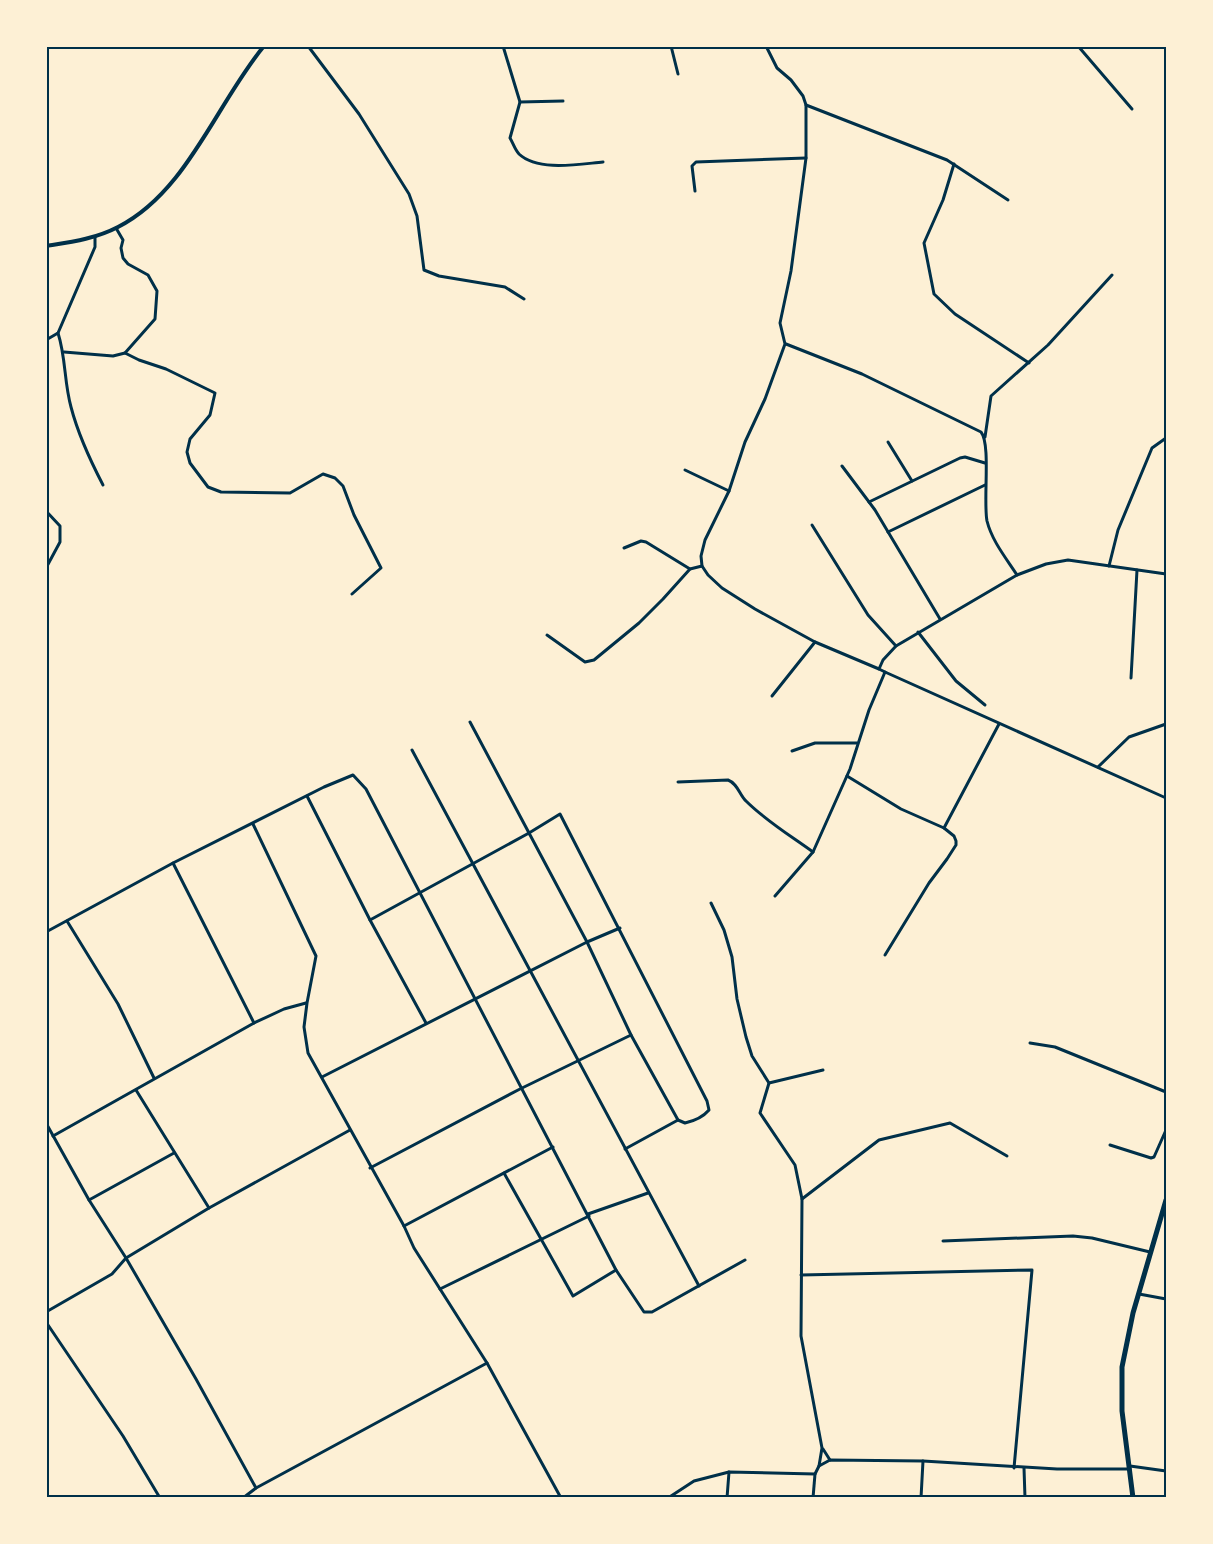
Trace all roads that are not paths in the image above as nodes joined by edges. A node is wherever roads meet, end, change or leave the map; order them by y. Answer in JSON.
{"nodes":[{"id":1,"x":264,"y":46,"type":"edge"},
{"id":2,"x":308,"y":46,"type":"edge"},
{"id":3,"x":503,"y":46,"type":"edge"},
{"id":4,"x":671,"y":46,"type":"edge"},
{"id":5,"x":766,"y":46,"type":"edge"},
{"id":6,"x":1078,"y":46,"type":"edge"},
{"id":7,"x":678,"y":74,"type":"dead end"},
{"id":8,"x":563,"y":101,"type":"dead end"},
{"id":9,"x":520,"y":102,"type":"junction"},
{"id":10,"x":806,"y":105,"type":"junction"},
{"id":11,"x":1132,"y":109,"type":"dead end"},
{"id":12,"x":806,"y":158,"type":"junction"},
{"id":13,"x":603,"y":162,"type":"dead end"},
{"id":14,"x":954,"y":164,"type":"junction"},
{"id":15,"x":695,"y":191,"type":"dead end"},
{"id":16,"x":1008,"y":200,"type":"dead end"},
{"id":17,"x":116,"y":228,"type":"junction"},
{"id":18,"x":95,"y":237,"type":"junction"},
{"id":19,"x":46,"y":246,"type":"edge"},
{"id":20,"x":1112,"y":275,"type":"dead end"},
{"id":21,"x":524,"y":299,"type":"dead end"},
{"id":22,"x":58,"y":333,"type":"junction"},
{"id":23,"x":46,"y":340,"type":"edge"},
{"id":24,"x":785,"y":344,"type":"junction"},
{"id":25,"x":64,"y":352,"type":"junction"},
{"id":26,"x":125,"y":353,"type":"junction"},
{"id":27,"x":1029,"y":363,"type":"junction"},
{"id":28,"x":985,"y":437,"type":"junction"},
{"id":29,"x":1167,"y":438,"type":"edge"},
{"id":30,"x":888,"y":442,"type":"dead end"},
{"id":31,"x":985,"y":463,"type":"junction"},
{"id":32,"x":842,"y":466,"type":"dead end"},
{"id":33,"x":685,"y":470,"type":"dead end"},
{"id":34,"x":912,"y":481,"type":"junction"},
{"id":35,"x":103,"y":484,"type":"dead end"},
{"id":36,"x":985,"y":485,"type":"junction"},
{"id":37,"x":729,"y":491,"type":"junction"},
{"id":38,"x":869,"y":502,"type":"junction"},
{"id":39,"x":46,"y":512,"type":"edge"},
{"id":40,"x":812,"y":525,"type":"dead end"},
{"id":41,"x":888,"y":532,"type":"junction"},
{"id":42,"x":624,"y":548,"type":"dead end"},
{"id":43,"x":702,"y":566,"type":"junction"},
{"id":44,"x":1108,"y":566,"type":"junction"},
{"id":45,"x":46,"y":568,"type":"edge"},
{"id":46,"x":690,"y":569,"type":"junction"},
{"id":47,"x":1137,"y":570,"type":"junction"},
{"id":48,"x":1167,"y":574,"type":"edge"},
{"id":49,"x":1017,"y":575,"type":"junction"},
{"id":50,"x":352,"y":594,"type":"dead end"},
{"id":51,"x":940,"y":619,"type":"junction"},
{"id":52,"x":918,"y":632,"type":"junction"},
{"id":53,"x":547,"y":635,"type":"dead end"},
{"id":54,"x":815,"y":642,"type":"junction"},
{"id":55,"x":896,"y":646,"type":"junction"},
{"id":56,"x":879,"y":669,"type":"junction"},
{"id":57,"x":885,"y":672,"type":"junction"},
{"id":58,"x":1131,"y":678,"type":"dead end"},
{"id":59,"x":772,"y":696,"type":"dead end"},
{"id":60,"x":986,"y":705,"type":"dead end"},
{"id":61,"x":470,"y":722,"type":"dead end"},
{"id":62,"x":999,"y":724,"type":"junction"},
{"id":63,"x":1167,"y":724,"type":"edge"},
{"id":64,"x":857,"y":743,"type":"junction"},
{"id":65,"x":412,"y":750,"type":"dead end"},
{"id":66,"x":792,"y":751,"type":"dead end"},
{"id":67,"x":1098,"y":767,"type":"junction"},
{"id":68,"x":847,"y":776,"type":"junction"},
{"id":69,"x":678,"y":782,"type":"dead end"},
{"id":70,"x":307,"y":796,"type":"junction"},
{"id":71,"x":1167,"y":798,"type":"edge"},
{"id":72,"x":254,"y":824,"type":"junction"},
{"id":73,"x":944,"y":828,"type":"junction"},
{"id":74,"x":529,"y":833,"type":"junction"},
{"id":75,"x":813,"y":852,"type":"junction"},
{"id":76,"x":173,"y":863,"type":"junction"},
{"id":77,"x":472,"y":864,"type":"junction"},
{"id":78,"x":419,"y":892,"type":"junction"},
{"id":79,"x":775,"y":896,"type":"dead end"},
{"id":80,"x":711,"y":903,"type":"dead end"},
{"id":81,"x":370,"y":920,"type":"junction"},
{"id":82,"x":67,"y":921,"type":"junction"},
{"id":83,"x":620,"y":928,"type":"junction"},
{"id":84,"x":46,"y":932,"type":"edge"},
{"id":85,"x":587,"y":942,"type":"junction"},
{"id":86,"x":885,"y":955,"type":"dead end"},
{"id":87,"x":531,"y":971,"type":"junction"},
{"id":88,"x":475,"y":998,"type":"junction"},
{"id":89,"x":307,"y":1003,"type":"junction"},
{"id":90,"x":254,"y":1023,"type":"junction"},
{"id":91,"x":426,"y":1023,"type":"junction"},
{"id":92,"x":631,"y":1035,"type":"junction"},
{"id":93,"x":1030,"y":1043,"type":"dead end"},
{"id":94,"x":579,"y":1061,"type":"junction"},
{"id":95,"x":824,"y":1070,"type":"dead end"},
{"id":96,"x":322,"y":1077,"type":"junction"},
{"id":97,"x":154,"y":1078,"type":"junction"},
{"id":98,"x":769,"y":1083,"type":"junction"},
{"id":99,"x":520,"y":1089,"type":"junction"},
{"id":100,"x":136,"y":1090,"type":"junction"},
{"id":101,"x":1167,"y":1092,"type":"edge"},
{"id":102,"x":678,"y":1119,"type":"junction"},
{"id":103,"x":46,"y":1123,"type":"edge"},
{"id":104,"x":350,"y":1130,"type":"junction"},
{"id":105,"x":1167,"y":1130,"type":"edge"},
{"id":106,"x":53,"y":1136,"type":"junction"},
{"id":107,"x":1110,"y":1145,"type":"dead end"},
{"id":108,"x":553,"y":1147,"type":"junction"},
{"id":109,"x":625,"y":1149,"type":"junction"},
{"id":110,"x":175,"y":1153,"type":"junction"},
{"id":111,"x":1007,"y":1156,"type":"dead end"},
{"id":112,"x":370,"y":1168,"type":"junction"},
{"id":113,"x":504,"y":1173,"type":"junction"},
{"id":114,"x":649,"y":1193,"type":"junction"},
{"id":115,"x":802,"y":1199,"type":"junction"},
{"id":116,"x":89,"y":1200,"type":"junction"},
{"id":117,"x":1167,"y":1200,"type":"edge"},
{"id":118,"x":209,"y":1208,"type":"junction"},
{"id":119,"x":589,"y":1215,"type":"junction"},
{"id":120,"x":404,"y":1226,"type":"junction"},
{"id":121,"x":542,"y":1240,"type":"junction"},
{"id":122,"x":943,"y":1241,"type":"dead end"},
{"id":123,"x":1150,"y":1252,"type":"junction"},
{"id":124,"x":126,"y":1258,"type":"junction"},
{"id":125,"x":745,"y":1260,"type":"dead end"},
{"id":126,"x":616,"y":1270,"type":"junction"},
{"id":127,"x":801,"y":1275,"type":"junction"},
{"id":128,"x":699,"y":1286,"type":"junction"},
{"id":129,"x":440,"y":1290,"type":"junction"},
{"id":130,"x":1138,"y":1294,"type":"junction"},
{"id":131,"x":1167,"y":1299,"type":"edge"},
{"id":132,"x":46,"y":1312,"type":"edge"},
{"id":133,"x":46,"y":1322,"type":"edge"},
{"id":134,"x":486,"y":1363,"type":"junction"},
{"id":135,"x":822,"y":1448,"type":"junction"},
{"id":136,"x":830,"y":1460,"type":"junction"},
{"id":137,"x":923,"y":1461,"type":"junction"},
{"id":138,"x":819,"y":1466,"type":"junction"},
{"id":139,"x":1014,"y":1468,"type":"junction"},
{"id":140,"x":1024,"y":1468,"type":"junction"},
{"id":141,"x":1130,"y":1468,"type":"junction"},
{"id":142,"x":1167,"y":1471,"type":"edge"},
{"id":143,"x":729,"y":1472,"type":"junction"},
{"id":144,"x":815,"y":1474,"type":"junction"},
{"id":145,"x":256,"y":1488,"type":"junction"},
{"id":146,"x":160,"y":1497,"type":"edge"},
{"id":147,"x":243,"y":1497,"type":"edge"},
{"id":148,"x":561,"y":1497,"type":"edge"},
{"id":149,"x":668,"y":1497,"type":"edge"},
{"id":150,"x":727,"y":1497,"type":"edge"},
{"id":151,"x":813,"y":1497,"type":"edge"},
{"id":152,"x":921,"y":1497,"type":"edge"},
{"id":153,"x":1025,"y":1497,"type":"edge"},
{"id":154,"x":1133,"y":1497,"type":"edge"}],
"edges":[{"from":1,"to":17,"type":"street"},
{"from":2,"to":21,"type":"street"},
{"from":3,"to":9,"type":"street"},
{"from":4,"to":7,"type":"street"},
{"from":5,"to":10,"type":"street"},
{"from":6,"to":11,"type":"street"},
{"from":8,"to":9,"type":"street"},
{"from":9,"to":13,"type":"street"},
{"from":10,"to":12,"type":"street"},
{"from":10,"to":14,"type":"street"},
{"from":12,"to":15,"type":"street"},
{"from":12,"to":24,"type":"street"},
{"from":14,"to":16,"type":"street"},
{"from":14,"to":27,"type":"street"},
{"from":17,"to":18,"type":"street"},
{"from":17,"to":26,"type":"street"},
{"from":18,"to":19,"type":"street"},
{"from":18,"to":22,"type":"street"},
{"from":20,"to":27,"type":"street"},
{"from":22,"to":23,"type":"street"},
{"from":22,"to":25,"type":"street"},
{"from":24,"to":28,"type":"street"},
{"from":24,"to":37,"type":"street"},
{"from":25,"to":26,"type":"street"},
{"from":25,"to":35,"type":"street"},
{"from":26,"to":50,"type":"street"},
{"from":27,"to":28,"type":"street"},
{"from":28,"to":31,"type":"street"},
{"from":29,"to":44,"type":"street"},
{"from":30,"to":34,"type":"street"},
{"from":31,"to":34,"type":"street"},
{"from":31,"to":36,"type":"street"},
{"from":32,"to":38,"type":"street"},
{"from":33,"to":37,"type":"street"},
{"from":34,"to":38,"type":"street"},
{"from":36,"to":41,"type":"street"},
{"from":36,"to":49,"type":"street"},
{"from":37,"to":43,"type":"street"},
{"from":38,"to":41,"type":"street"},
{"from":39,"to":45,"type":"street"},
{"from":40,"to":55,"type":"street"},
{"from":41,"to":51,"type":"street"},
{"from":42,"to":46,"type":"street"},
{"from":43,"to":46,"type":"street"},
{"from":43,"to":54,"type":"street"},
{"from":44,"to":47,"type":"street"},
{"from":44,"to":49,"type":"street"},
{"from":46,"to":53,"type":"street"},
{"from":47,"to":48,"type":"street"},
{"from":47,"to":58,"type":"street"},
{"from":49,"to":51,"type":"street"},
{"from":51,"to":52,"type":"street"},
{"from":52,"to":55,"type":"street"},
{"from":52,"to":60,"type":"street"},
{"from":54,"to":56,"type":"street"},
{"from":54,"to":59,"type":"street"},
{"from":55,"to":56,"type":"street"},
{"from":56,"to":57,"type":"street"},
{"from":57,"to":62,"type":"street"},
{"from":57,"to":64,"type":"street"},
{"from":61,"to":74,"type":"street"},
{"from":62,"to":67,"type":"street"},
{"from":62,"to":73,"type":"street"},
{"from":63,"to":67,"type":"street"},
{"from":64,"to":66,"type":"street"},
{"from":64,"to":68,"type":"street"},
{"from":65,"to":77,"type":"street"},
{"from":67,"to":71,"type":"street"},
{"from":68,"to":73,"type":"street"},
{"from":68,"to":75,"type":"street"},
{"from":69,"to":75,"type":"street"},
{"from":70,"to":72,"type":"street"},
{"from":70,"to":78,"type":"street"},
{"from":70,"to":81,"type":"street"},
{"from":72,"to":76,"type":"street"},
{"from":72,"to":89,"type":"street"},
{"from":73,"to":86,"type":"street"},
{"from":74,"to":77,"type":"street"},
{"from":74,"to":83,"type":"street"},
{"from":74,"to":85,"type":"street"},
{"from":75,"to":79,"type":"street"},
{"from":76,"to":82,"type":"street"},
{"from":76,"to":90,"type":"street"},
{"from":77,"to":78,"type":"street"},
{"from":77,"to":87,"type":"street"},
{"from":78,"to":81,"type":"street"},
{"from":78,"to":88,"type":"street"},
{"from":80,"to":98,"type":"street"},
{"from":81,"to":91,"type":"street"},
{"from":82,"to":84,"type":"street"},
{"from":82,"to":97,"type":"street"},
{"from":83,"to":85,"type":"street"},
{"from":83,"to":102,"type":"street"},
{"from":85,"to":87,"type":"street"},
{"from":85,"to":92,"type":"street"},
{"from":87,"to":88,"type":"street"},
{"from":87,"to":94,"type":"street"},
{"from":88,"to":91,"type":"street"},
{"from":88,"to":99,"type":"street"},
{"from":89,"to":90,"type":"street"},
{"from":89,"to":96,"type":"street"},
{"from":90,"to":97,"type":"street"},
{"from":91,"to":96,"type":"street"},
{"from":92,"to":94,"type":"street"},
{"from":92,"to":102,"type":"street"},
{"from":93,"to":101,"type":"street"},
{"from":94,"to":99,"type":"street"},
{"from":94,"to":109,"type":"street"},
{"from":95,"to":98,"type":"street"},
{"from":96,"to":104,"type":"street"},
{"from":97,"to":100,"type":"street"},
{"from":98,"to":115,"type":"street"},
{"from":99,"to":108,"type":"street"},
{"from":99,"to":112,"type":"street"},
{"from":100,"to":106,"type":"street"},
{"from":100,"to":110,"type":"street"},
{"from":102,"to":109,"type":"street"},
{"from":103,"to":106,"type":"street"},
{"from":104,"to":112,"type":"street"},
{"from":104,"to":118,"type":"street"},
{"from":105,"to":107,"type":"street"},
{"from":106,"to":116,"type":"street"},
{"from":108,"to":113,"type":"street"},
{"from":108,"to":119,"type":"street"},
{"from":109,"to":114,"type":"street"},
{"from":110,"to":116,"type":"street"},
{"from":110,"to":118,"type":"street"},
{"from":111,"to":115,"type":"street"},
{"from":112,"to":120,"type":"street"},
{"from":113,"to":120,"type":"street"},
{"from":113,"to":121,"type":"street"},
{"from":114,"to":119,"type":"street"},
{"from":114,"to":128,"type":"street"},
{"from":115,"to":127,"type":"street"},
{"from":116,"to":124,"type":"street"},
{"from":117,"to":123,"type":"main road"},
{"from":118,"to":124,"type":"street"},
{"from":119,"to":121,"type":"street"},
{"from":119,"to":126,"type":"street"},
{"from":120,"to":129,"type":"street"},
{"from":121,"to":126,"type":"street"},
{"from":121,"to":129,"type":"street"},
{"from":122,"to":123,"type":"street"},
{"from":123,"to":130,"type":"main road"},
{"from":124,"to":132,"type":"street"},
{"from":124,"to":145,"type":"street"},
{"from":125,"to":128,"type":"street"},
{"from":126,"to":128,"type":"street"},
{"from":127,"to":135,"type":"street"},
{"from":127,"to":139,"type":"street"},
{"from":129,"to":134,"type":"street"},
{"from":130,"to":131,"type":"street"},
{"from":130,"to":141,"type":"main road"},
{"from":133,"to":146,"type":"street"},
{"from":134,"to":145,"type":"street"},
{"from":134,"to":148,"type":"street"},
{"from":135,"to":136,"type":"street"},
{"from":135,"to":138,"type":"street"},
{"from":136,"to":137,"type":"street"},
{"from":136,"to":138,"type":"street"},
{"from":137,"to":139,"type":"street"},
{"from":137,"to":152,"type":"street"},
{"from":138,"to":144,"type":"street"},
{"from":139,"to":140,"type":"street"},
{"from":140,"to":141,"type":"street"},
{"from":140,"to":153,"type":"street"},
{"from":141,"to":142,"type":"street"},
{"from":141,"to":154,"type":"main road"},
{"from":143,"to":144,"type":"street"},
{"from":143,"to":149,"type":"street"},
{"from":143,"to":150,"type":"street"},
{"from":144,"to":151,"type":"street"},
{"from":145,"to":147,"type":"street"}]}
